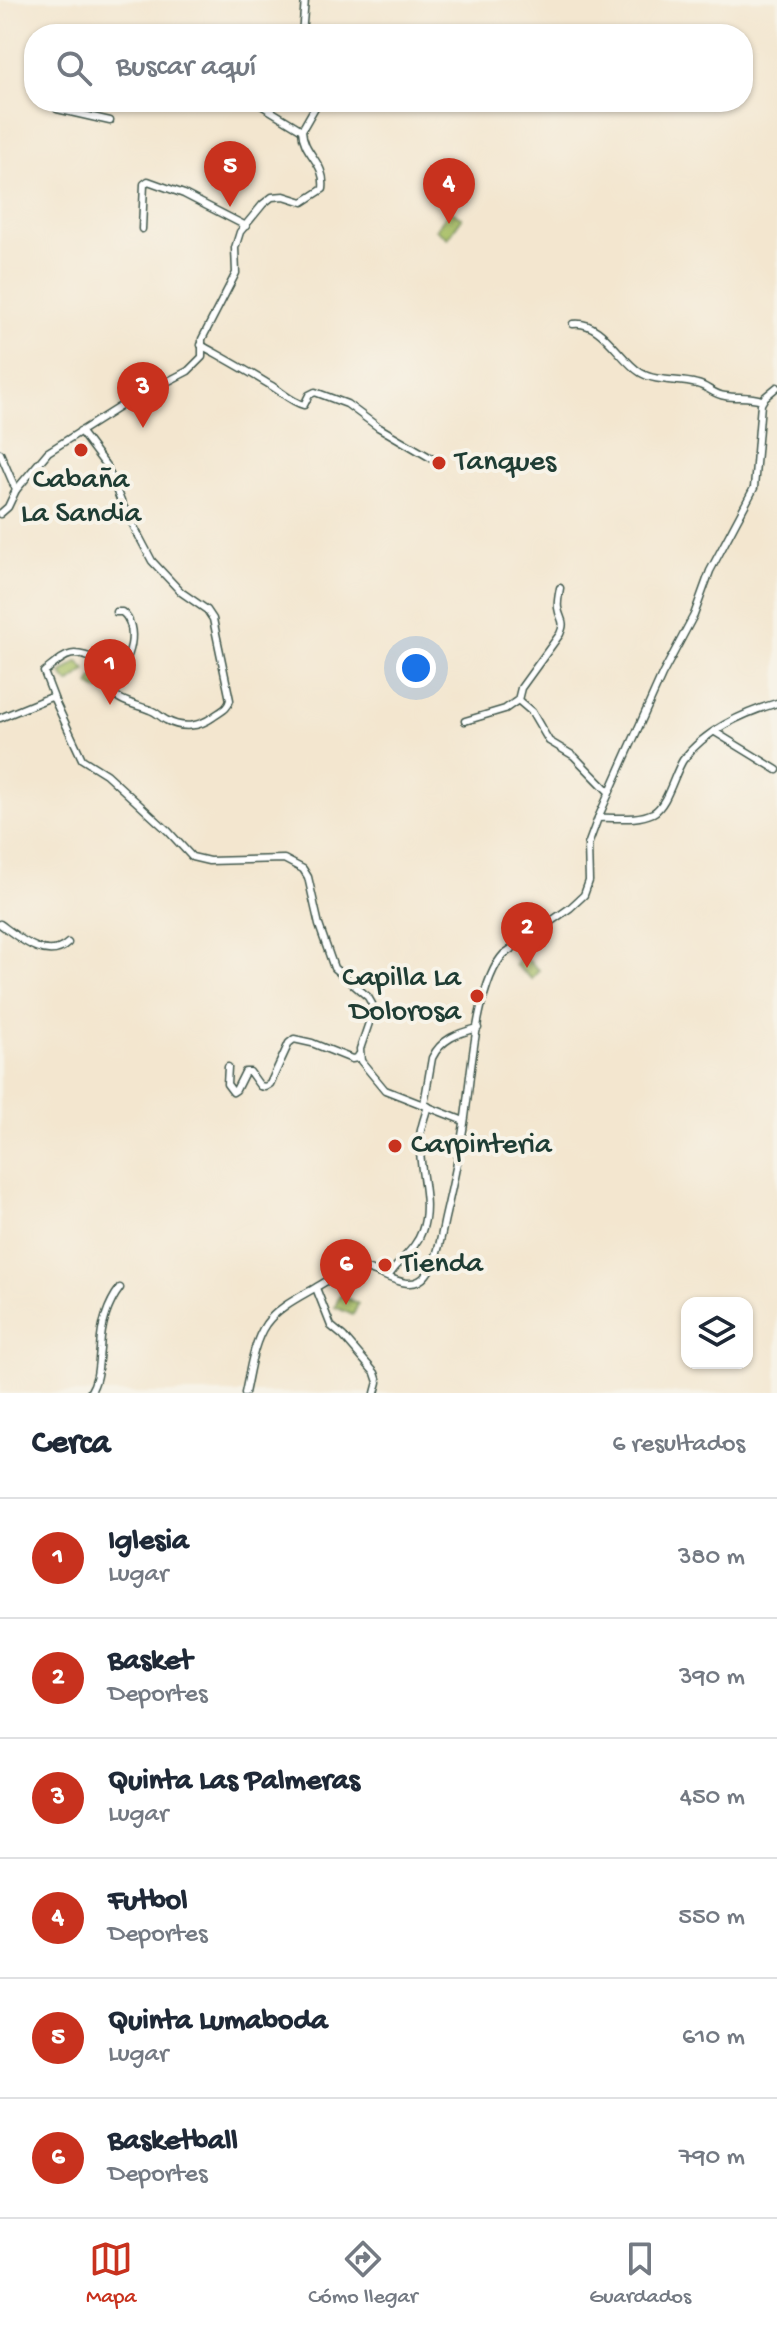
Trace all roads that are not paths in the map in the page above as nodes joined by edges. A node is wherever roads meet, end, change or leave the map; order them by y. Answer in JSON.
{"nodes":[{"id":1,"x":305,"y":0,"type":"edge"},
{"id":2,"x":303,"y":24,"type":"edge"},
{"id":3,"x":70,"y":112,"type":"edge"},
{"id":4,"x":272,"y":112,"type":"edge"},
{"id":5,"x":312,"y":112,"type":"edge"},
{"id":6,"x":110,"y":121,"type":"dead end"},
{"id":7,"x":302,"y":130,"type":"junction"},
{"id":8,"x":246,"y":226,"type":"junction"},
{"id":9,"x":142,"y":229,"type":"dead end"},
{"id":10,"x":573,"y":324,"type":"dead end"},
{"id":11,"x":201,"y":345,"type":"junction"},
{"id":12,"x":777,"y":387,"type":"edge"},
{"id":13,"x":762,"y":400,"type":"junction"},
{"id":14,"x":80,"y":431,"type":"junction"},
{"id":15,"x":0,"y":453,"type":"edge"},
{"id":16,"x":436,"y":461,"type":"dead end"},
{"id":17,"x":16,"y":490,"type":"junction"},
{"id":18,"x":0,"y":514,"type":"edge"},
{"id":19,"x":560,"y":588,"type":"dead end"},
{"id":20,"x":116,"y":612,"type":"dead end"},
{"id":21,"x":114,"y":674,"type":"junction"},
{"id":22,"x":54,"y":699,"type":"junction"},
{"id":23,"x":518,"y":700,"type":"junction"},
{"id":24,"x":777,"y":703,"type":"edge"},
{"id":25,"x":0,"y":718,"type":"edge"},
{"id":26,"x":465,"y":721,"type":"dead end"},
{"id":27,"x":715,"y":732,"type":"junction"},
{"id":28,"x":777,"y":770,"type":"edge"},
{"id":29,"x":608,"y":791,"type":"junction"},
{"id":30,"x":598,"y":818,"type":"junction"},
{"id":31,"x":0,"y":924,"type":"edge"},
{"id":32,"x":68,"y":943,"type":"dead end"},
{"id":33,"x":478,"y":1028,"type":"junction"},
{"id":34,"x":359,"y":1055,"type":"junction"},
{"id":35,"x":228,"y":1067,"type":"dead end"},
{"id":36,"x":426,"y":1105,"type":"junction"},
{"id":37,"x":464,"y":1121,"type":"junction"},
{"id":38,"x":388,"y":1277,"type":"junction"},
{"id":39,"x":120,"y":1288,"type":"dead end"},
{"id":40,"x":316,"y":1288,"type":"junction"},
{"id":41,"x":90,"y":1393,"type":"edge"},
{"id":42,"x":245,"y":1393,"type":"edge"},
{"id":43,"x":375,"y":1393,"type":"edge"}],
"edges":[{"from":1,"to":2,"type":"street"},
{"from":3,"to":6,"type":"street"},
{"from":4,"to":7,"type":"street"},
{"from":5,"to":7,"type":"street"},
{"from":7,"to":8,"type":"street"},
{"from":8,"to":9,"type":"street"},
{"from":8,"to":11,"type":"street"},
{"from":10,"to":13,"type":"street"},
{"from":11,"to":14,"type":"street"},
{"from":11,"to":16,"type":"street"},
{"from":12,"to":13,"type":"street"},
{"from":13,"to":29,"type":"street"},
{"from":14,"to":17,"type":"street"},
{"from":14,"to":21,"type":"street"},
{"from":15,"to":17,"type":"street"},
{"from":17,"to":18,"type":"street"},
{"from":19,"to":23,"type":"street"},
{"from":20,"to":21,"type":"street"},
{"from":21,"to":22,"type":"street"},
{"from":22,"to":25,"type":"street"},
{"from":22,"to":34,"type":"street"},
{"from":23,"to":26,"type":"street"},
{"from":23,"to":29,"type":"street"},
{"from":24,"to":27,"type":"street"},
{"from":27,"to":28,"type":"street"},
{"from":27,"to":30,"type":"street"},
{"from":29,"to":30,"type":"street"},
{"from":30,"to":33,"type":"street"},
{"from":31,"to":32,"type":"street"},
{"from":33,"to":36,"type":"street"},
{"from":33,"to":37,"type":"street"},
{"from":34,"to":35,"type":"street"},
{"from":34,"to":36,"type":"street"},
{"from":36,"to":37,"type":"street"},
{"from":36,"to":38,"type":"street"},
{"from":37,"to":38,"type":"street"},
{"from":38,"to":40,"type":"street"},
{"from":39,"to":41,"type":"street"},
{"from":40,"to":42,"type":"street"},
{"from":40,"to":43,"type":"street"}]}
